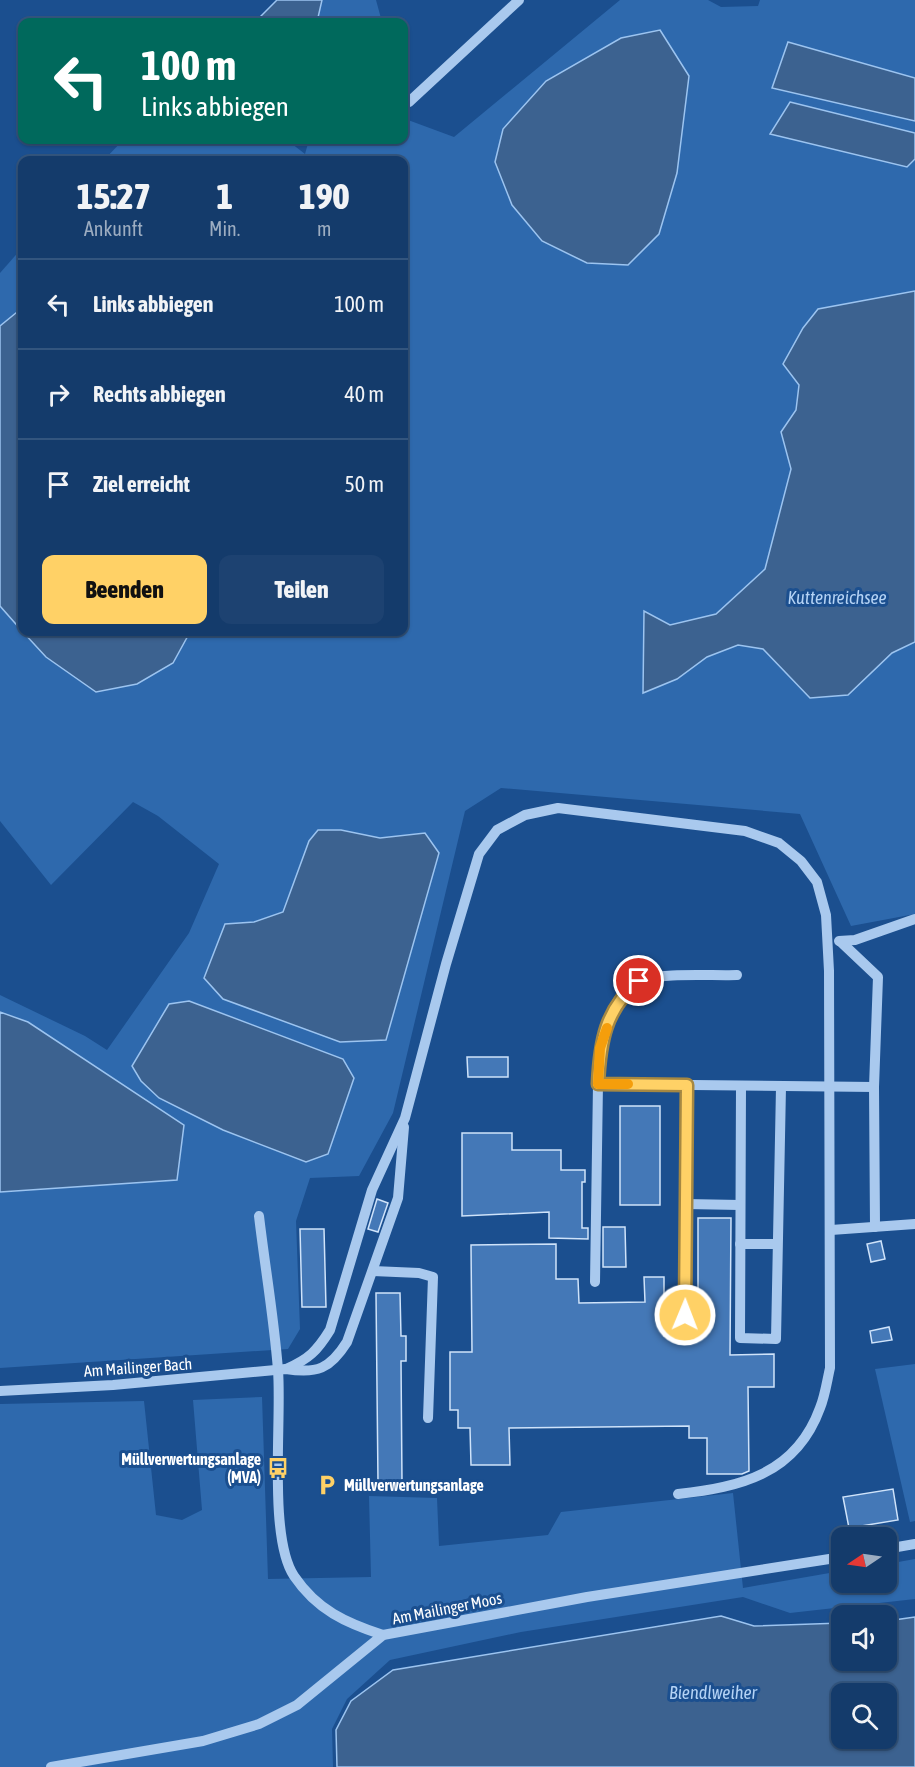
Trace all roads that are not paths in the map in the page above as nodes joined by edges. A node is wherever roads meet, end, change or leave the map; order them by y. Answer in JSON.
{"nodes":[{"id":1,"x":519,"y":0,"type":"edge"},
{"id":2,"x":409,"y":102,"type":"dead end"},
{"id":3,"x":915,"y":919,"type":"edge"},
{"id":4,"x":827,"y":938,"type":"junction"},
{"id":5,"x":841,"y":942,"type":"junction"},
{"id":6,"x":737,"y":975,"type":"dead end"},
{"id":7,"x":598,"y":1084,"type":"junction"},
{"id":8,"x":687,"y":1085,"type":"junction"},
{"id":9,"x":741,"y":1086,"type":"junction"},
{"id":10,"x":781,"y":1087,"type":"junction"},
{"id":11,"x":874,"y":1087,"type":"junction"},
{"id":12,"x":830,"y":1088,"type":"junction"},
{"id":13,"x":405,"y":1118,"type":"junction"},
{"id":14,"x":686,"y":1204,"type":"junction"},
{"id":15,"x":740,"y":1205,"type":"junction"},
{"id":16,"x":259,"y":1216,"type":"dead end"},
{"id":17,"x":915,"y":1224,"type":"edge"},
{"id":18,"x":875,"y":1227,"type":"junction"},
{"id":19,"x":831,"y":1230,"type":"junction"},
{"id":20,"x":740,"y":1244,"type":"junction"},
{"id":21,"x":777,"y":1244,"type":"junction"},
{"id":22,"x":373,"y":1271,"type":"junction"},
{"id":23,"x":596,"y":1282,"type":"dead end"},
{"id":24,"x":685,"y":1315,"type":"dead end"},
{"id":25,"x":282,"y":1370,"type":"junction"},
{"id":26,"x":0,"y":1391,"type":"edge"},
{"id":27,"x":428,"y":1418,"type":"dead end"},
{"id":28,"x":678,"y":1494,"type":"dead end"},
{"id":29,"x":915,"y":1544,"type":"edge"},
{"id":30,"x":897,"y":1547,"type":"edge"},
{"id":31,"x":831,"y":1559,"type":"edge"},
{"id":32,"x":383,"y":1635,"type":"junction"},
{"id":33,"x":51,"y":1767,"type":"edge"}],
"edges":[{"from":1,"to":2,"type":"street"},
{"from":3,"to":5,"type":"street"},
{"from":4,"to":5,"type":"street"},
{"from":4,"to":12,"type":"street"},
{"from":4,"to":13,"type":"street"},
{"from":5,"to":11,"type":"street"},
{"from":6,"to":7,"type":"street"},
{"from":7,"to":8,"type":"street"},
{"from":7,"to":23,"type":"street"},
{"from":8,"to":9,"type":"street"},
{"from":8,"to":14,"type":"street"},
{"from":9,"to":10,"type":"street"},
{"from":9,"to":15,"type":"street"},
{"from":10,"to":12,"type":"street"},
{"from":10,"to":21,"type":"street"},
{"from":11,"to":12,"type":"street"},
{"from":11,"to":18,"type":"street"},
{"from":12,"to":19,"type":"street"},
{"from":13,"to":22,"type":"street","name":"Am Mailinger Bach"},
{"from":13,"to":25,"type":"street"},
{"from":14,"to":15,"type":"street"},
{"from":14,"to":24,"type":"street"},
{"from":15,"to":20,"type":"street"},
{"from":16,"to":25,"type":"street"},
{"from":17,"to":18,"type":"street"},
{"from":18,"to":19,"type":"street"},
{"from":19,"to":28,"type":"street"},
{"from":20,"to":21,"type":"street"},
{"from":20,"to":21,"type":"street"},
{"from":22,"to":25,"type":"street","name":"Am Mailinger Bach"},
{"from":22,"to":27,"type":"street"},
{"from":25,"to":26,"type":"street","name":"Am Mailinger Bach"},
{"from":25,"to":32,"type":"street"},
{"from":29,"to":30,"type":"street"},
{"from":31,"to":32,"type":"street","name":"Am Mailinger Moos"},
{"from":32,"to":33,"type":"street","name":"Am Mailinger Moos"}]}
